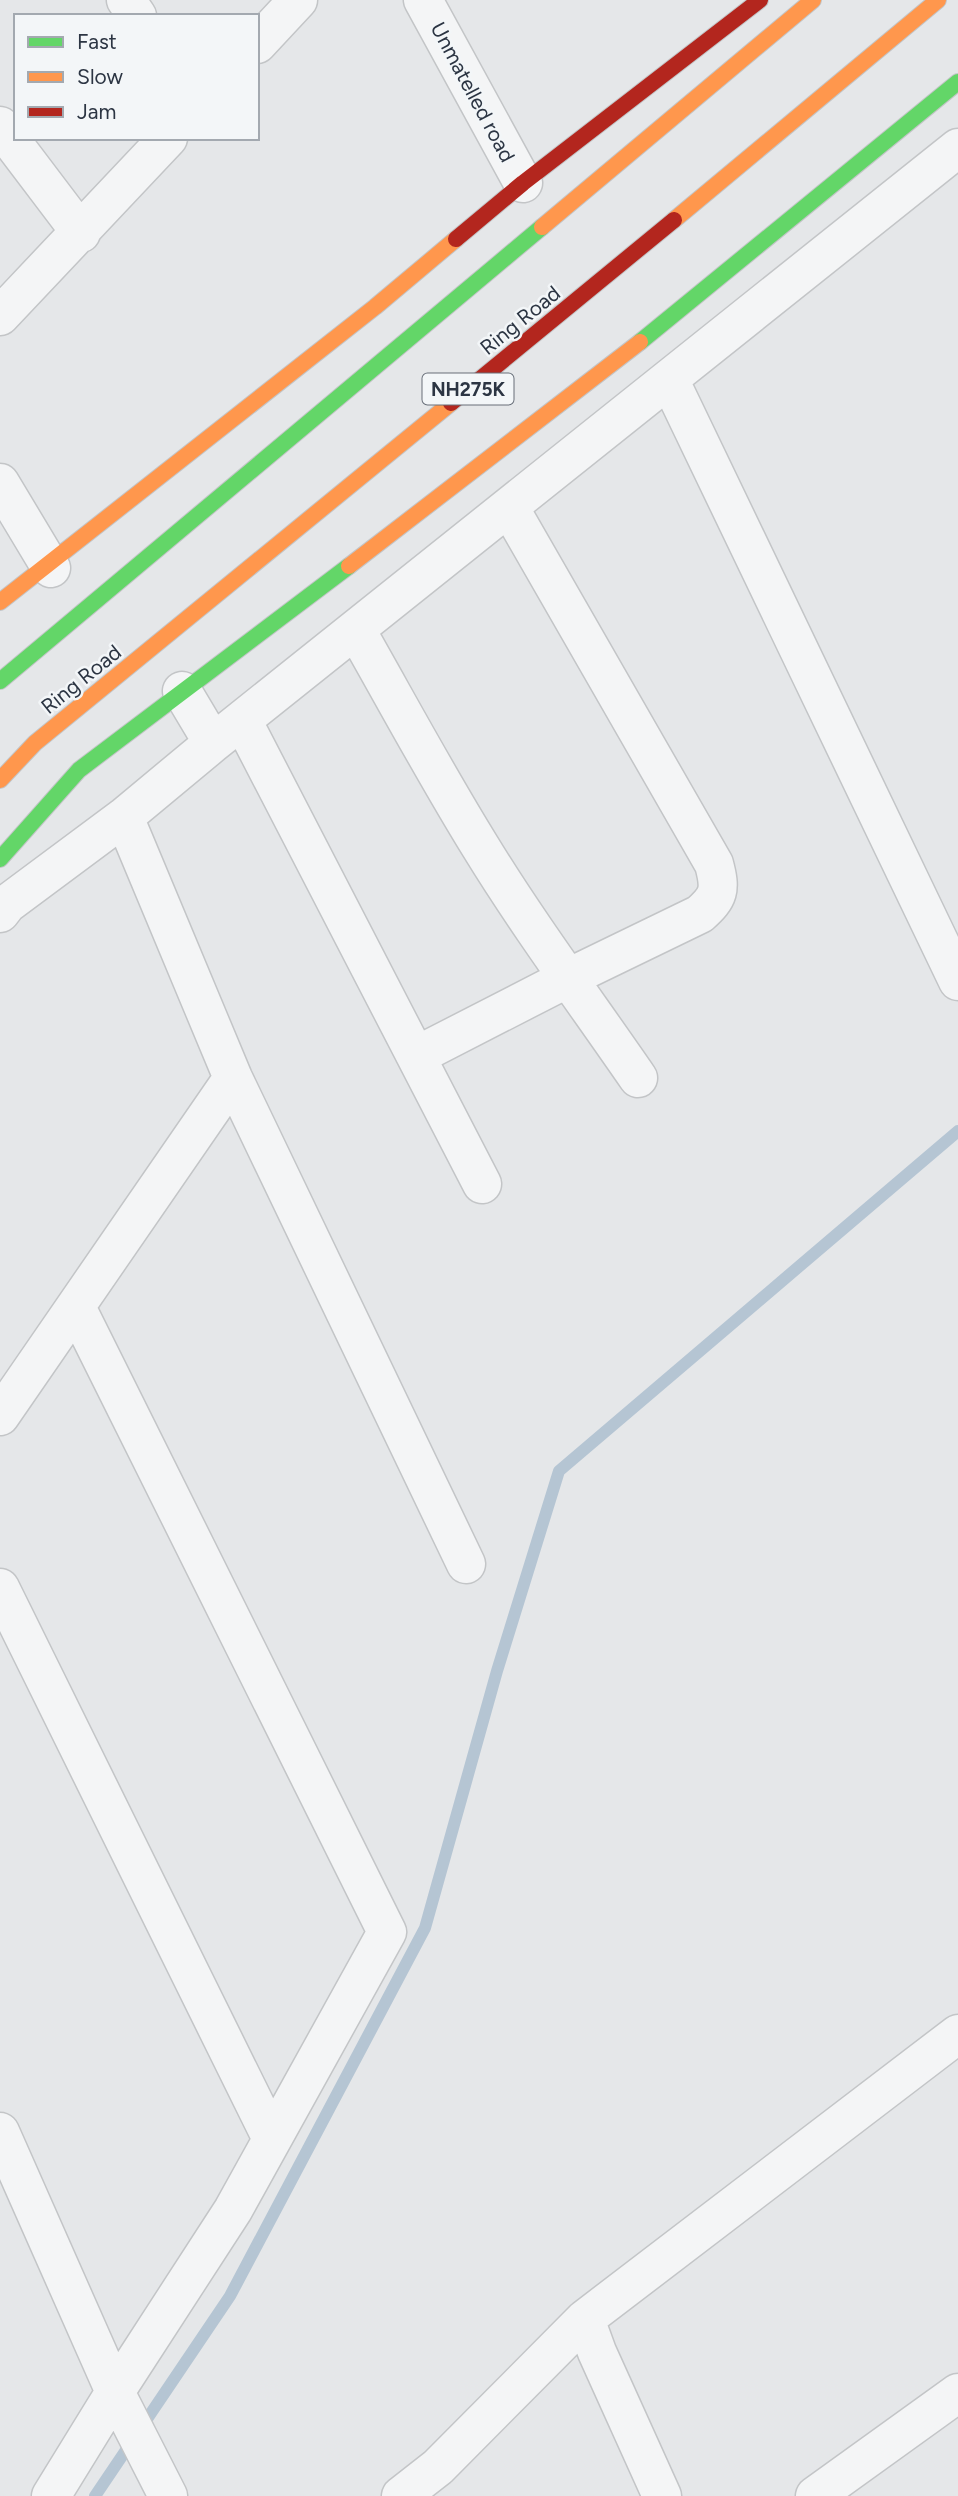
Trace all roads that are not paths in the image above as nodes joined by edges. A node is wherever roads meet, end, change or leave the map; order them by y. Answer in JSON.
{"nodes":[{"id":1,"x":298,"y":0,"type":"edge"},
{"id":2,"x":423,"y":0,"type":"edge"},
{"id":3,"x":760,"y":0,"type":"edge"},
{"id":4,"x":813,"y":0,"type":"edge"},
{"id":5,"x":938,"y":0,"type":"edge"},
{"id":6,"x":259,"y":42,"type":"edge"},
{"id":7,"x":958,"y":82,"type":"edge"},
{"id":8,"x":0,"y":126,"type":"edge"},
{"id":9,"x":166,"y":140,"type":"edge"},
{"id":10,"x":958,"y":148,"type":"edge"},
{"id":11,"x":523,"y":183,"type":"junction"},
{"id":12,"x":81,"y":233,"type":"junction"},
{"id":13,"x":0,"y":316,"type":"edge"},
{"id":14,"x":669,"y":379,"type":"junction"},
{"id":15,"x":0,"y":483,"type":"edge"},
{"id":16,"x":509,"y":507,"type":"junction"},
{"id":17,"x":50,"y":565,"type":"junction"},
{"id":18,"x":0,"y":602,"type":"edge"},
{"id":19,"x":356,"y":629,"type":"junction"},
{"id":20,"x":0,"y":681,"type":"edge"},
{"id":21,"x":182,"y":691,"type":"junction"},
{"id":22,"x":242,"y":720,"type":"junction"},
{"id":23,"x":213,"y":743,"type":"junction"},
{"id":24,"x":0,"y":780,"type":"edge"},
{"id":25,"x":124,"y":817,"type":"junction"},
{"id":26,"x":0,"y":859,"type":"edge"},
{"id":27,"x":0,"y":913,"type":"edge"},
{"id":28,"x":568,"y":978,"type":"junction"},
{"id":29,"x":958,"y":981,"type":"edge"},
{"id":30,"x":416,"y":1056,"type":"junction"},
{"id":31,"x":233,"y":1078,"type":"junction"},
{"id":32,"x":638,"y":1078,"type":"dead end"},
{"id":33,"x":482,"y":1184,"type":"dead end"},
{"id":34,"x":76,"y":1307,"type":"junction"},
{"id":35,"x":0,"y":1416,"type":"edge"},
{"id":36,"x":466,"y":1564,"type":"dead end"},
{"id":37,"x":0,"y":1588,"type":"edge"},
{"id":38,"x":958,"y":2034,"type":"edge"},
{"id":39,"x":0,"y":2132,"type":"edge"},
{"id":40,"x":272,"y":2139,"type":"junction"},
{"id":41,"x":585,"y":2319,"type":"junction"},
{"id":42,"x":958,"y":2393,"type":"edge"},
{"id":43,"x":119,"y":2400,"type":"junction"},
{"id":44,"x":444,"y":2482,"type":"edge"},
{"id":45,"x":51,"y":2496,"type":"edge"},
{"id":46,"x":168,"y":2496,"type":"edge"},
{"id":47,"x":401,"y":2496,"type":"edge"},
{"id":48,"x":662,"y":2496,"type":"edge"},
{"id":49,"x":815,"y":2496,"type":"edge"}],
"edges":[{"from":1,"to":6,"type":"street"},
{"from":2,"to":11,"type":"street","name":"Unmatelled road"},
{"from":3,"to":11,"type":"main road"},
{"from":4,"to":20,"type":"main road"},
{"from":5,"to":24,"type":"main road","name":"Ring Road","number":"NH275K"},
{"from":7,"to":21,"type":"main road"},
{"from":8,"to":12,"type":"street"},
{"from":9,"to":12,"type":"street"},
{"from":10,"to":14,"type":"street"},
{"from":11,"to":17,"type":"main road"},
{"from":12,"to":13,"type":"street"},
{"from":14,"to":16,"type":"street"},
{"from":14,"to":29,"type":"street"},
{"from":15,"to":17,"type":"street"},
{"from":16,"to":19,"type":"street"},
{"from":16,"to":28,"type":"street"},
{"from":17,"to":18,"type":"main road"},
{"from":19,"to":22,"type":"street"},
{"from":19,"to":28,"type":"street"},
{"from":21,"to":23,"type":"street"},
{"from":21,"to":26,"type":"main road"},
{"from":22,"to":23,"type":"street"},
{"from":22,"to":30,"type":"street"},
{"from":23,"to":25,"type":"street"},
{"from":25,"to":27,"type":"street"},
{"from":25,"to":31,"type":"street"},
{"from":28,"to":30,"type":"street"},
{"from":28,"to":32,"type":"street"},
{"from":30,"to":33,"type":"street"},
{"from":31,"to":34,"type":"street"},
{"from":31,"to":36,"type":"street"},
{"from":34,"to":35,"type":"street"},
{"from":34,"to":40,"type":"street"},
{"from":37,"to":40,"type":"street"},
{"from":38,"to":41,"type":"street"},
{"from":39,"to":43,"type":"street"},
{"from":40,"to":43,"type":"street"},
{"from":41,"to":44,"type":"street"},
{"from":41,"to":48,"type":"street"},
{"from":42,"to":49,"type":"street"},
{"from":43,"to":45,"type":"street"},
{"from":43,"to":46,"type":"street"},
{"from":44,"to":47,"type":"street"}]}
